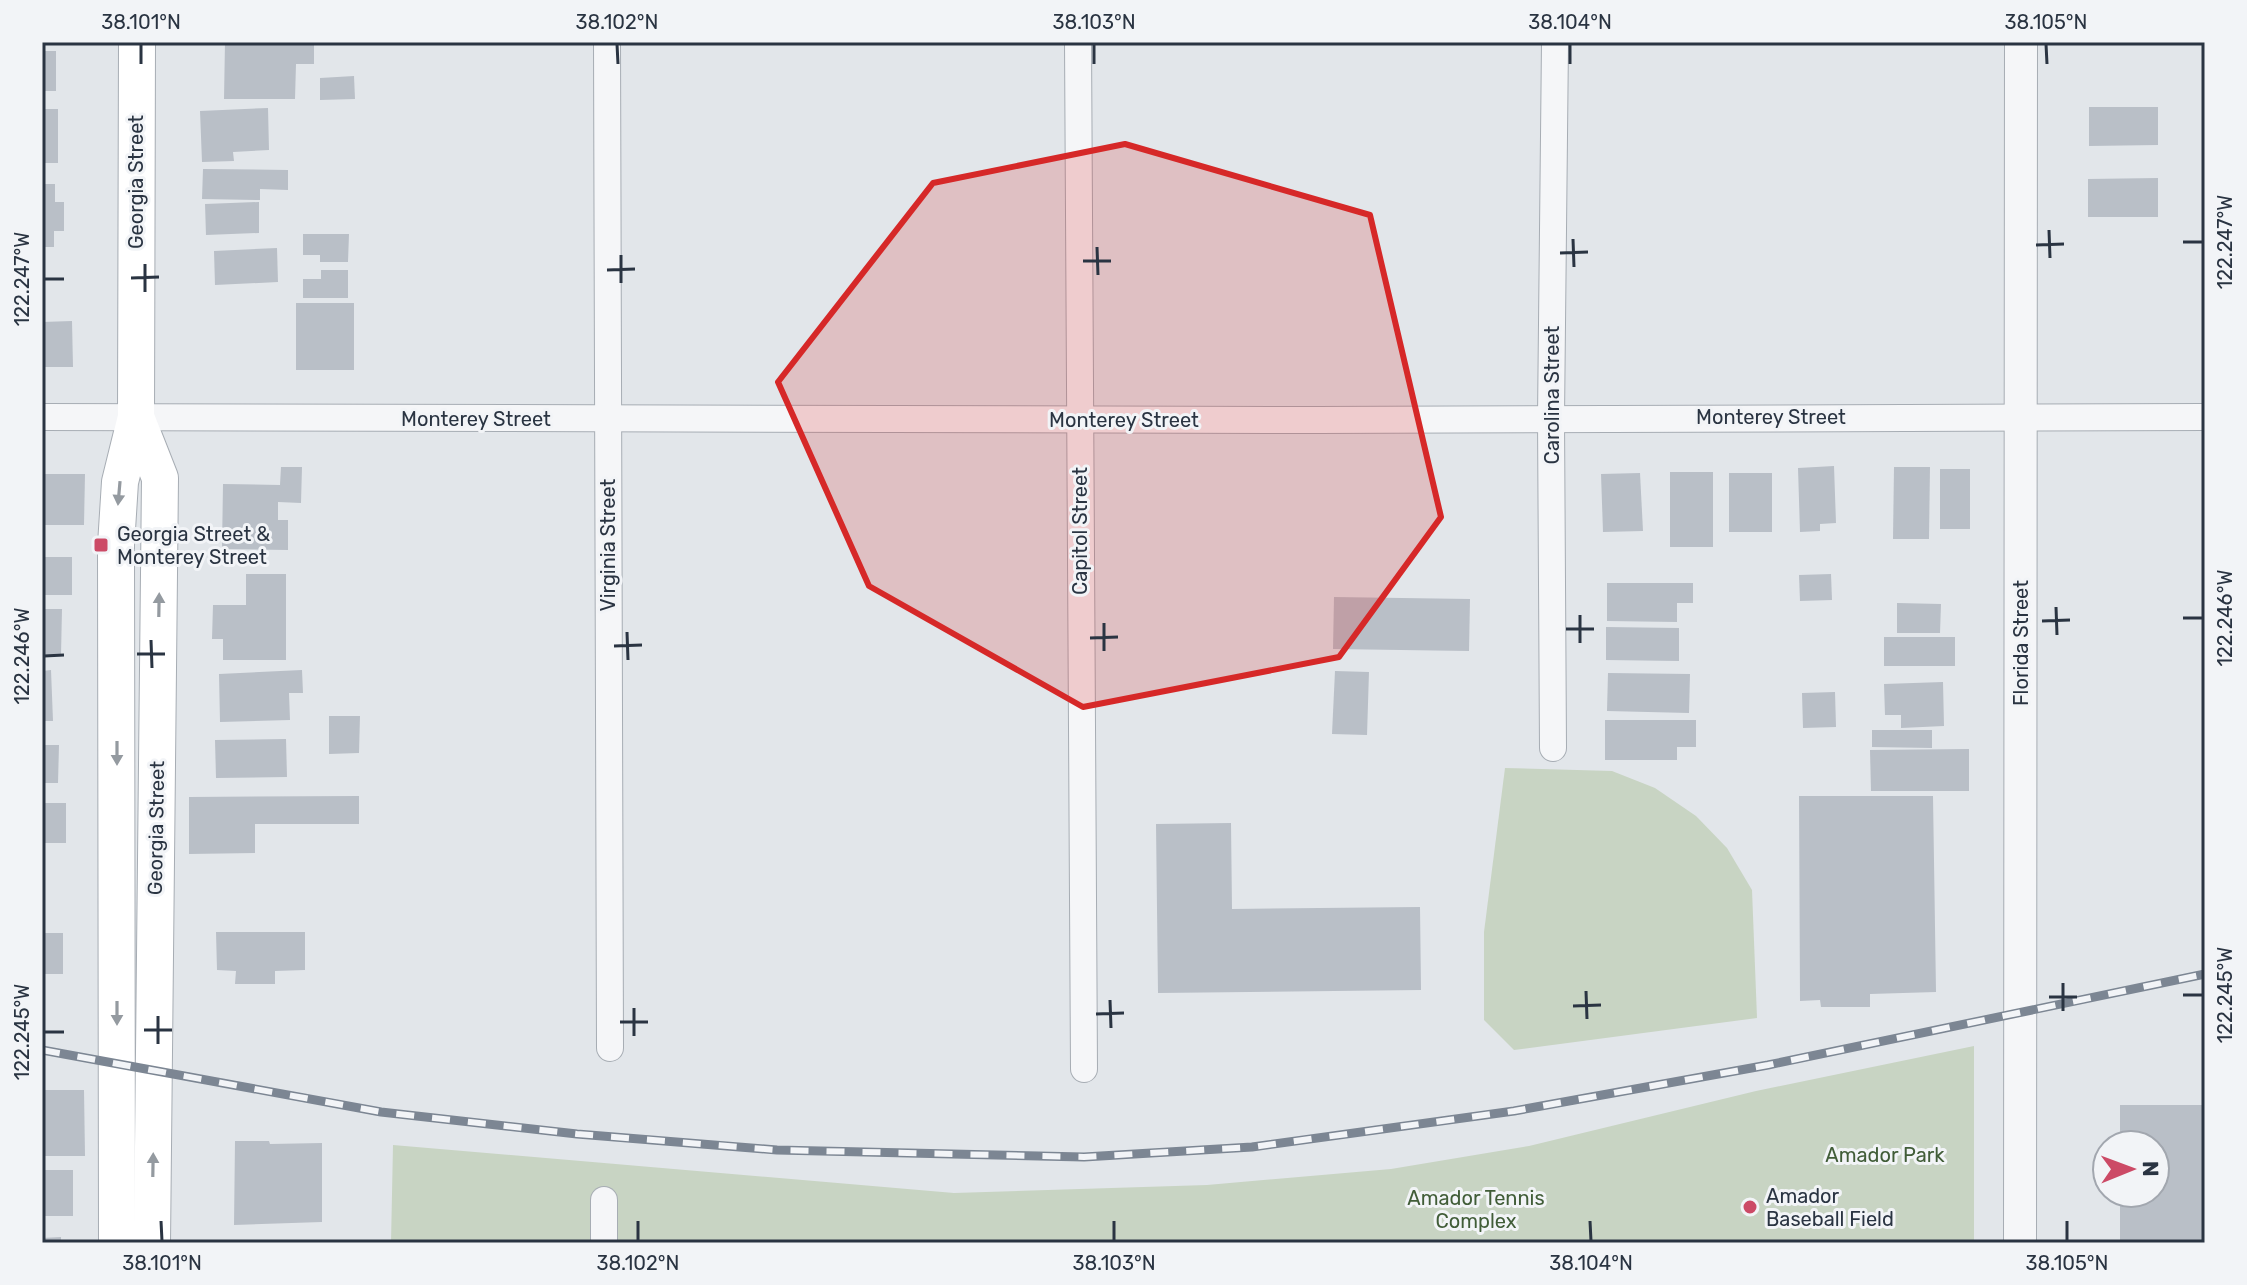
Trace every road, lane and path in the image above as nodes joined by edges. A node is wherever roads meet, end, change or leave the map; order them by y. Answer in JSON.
{"nodes":[{"id":1,"x":137,"y":42,"type":"edge"},
{"id":2,"x":607,"y":42,"type":"edge"},
{"id":3,"x":1078,"y":42,"type":"edge"},
{"id":4,"x":1555,"y":42,"type":"edge"},
{"id":5,"x":2021,"y":42,"type":"edge"},
{"id":6,"x":42,"y":417,"type":"edge"},
{"id":7,"x":136,"y":417,"type":"junction"},
{"id":8,"x":2021,"y":417,"type":"junction"},
{"id":9,"x":2205,"y":417,"type":"edge"},
{"id":10,"x":1551,"y":418,"type":"junction"},
{"id":11,"x":607,"y":420,"type":"junction"},
{"id":12,"x":1079,"y":420,"type":"junction"},
{"id":13,"x":1553,"y":748,"type":"dead end"},
{"id":14,"x":610,"y":1048,"type":"dead end"},
{"id":15,"x":1084,"y":1069,"type":"dead end"},
{"id":16,"x":604,"y":1200,"type":"dead end"},
{"id":17,"x":117,"y":1243,"type":"edge"},
{"id":18,"x":152,"y":1243,"type":"edge"},
{"id":19,"x":604,"y":1243,"type":"edge"},
{"id":20,"x":2020,"y":1243,"type":"edge"}],
"edges":[{"from":1,"to":7,"type":"main road","name":"Georgia Street"},
{"from":2,"to":11,"type":"street","name":"Virginia Street"},
{"from":3,"to":12,"type":"street","name":"Capitol Street"},
{"from":4,"to":10,"type":"street","name":"Carolina Street"},
{"from":5,"to":8,"type":"street","name":"Florida Street"},
{"from":6,"to":7,"type":"street","name":"Monterey Street"},
{"from":7,"to":11,"type":"street","name":"Monterey Street"},
{"from":7,"to":17,"type":"main road","name":"Georgia Street","one_way":true},
{"from":18,"to":7,"type":"main road","name":"Georgia Street","one_way":true},
{"from":8,"to":9,"type":"street","name":"Monterey Street"},
{"from":8,"to":10,"type":"street","name":"Monterey Street"},
{"from":8,"to":20,"type":"street","name":"Florida Street"},
{"from":10,"to":12,"type":"street","name":"Monterey Street"},
{"from":10,"to":13,"type":"street","name":"Carolina Street"},
{"from":11,"to":12,"type":"street","name":"Monterey Street"},
{"from":11,"to":14,"type":"street","name":"Virginia Street"},
{"from":12,"to":15,"type":"street","name":"Capitol Street"},
{"from":16,"to":19,"type":"street"}]}
